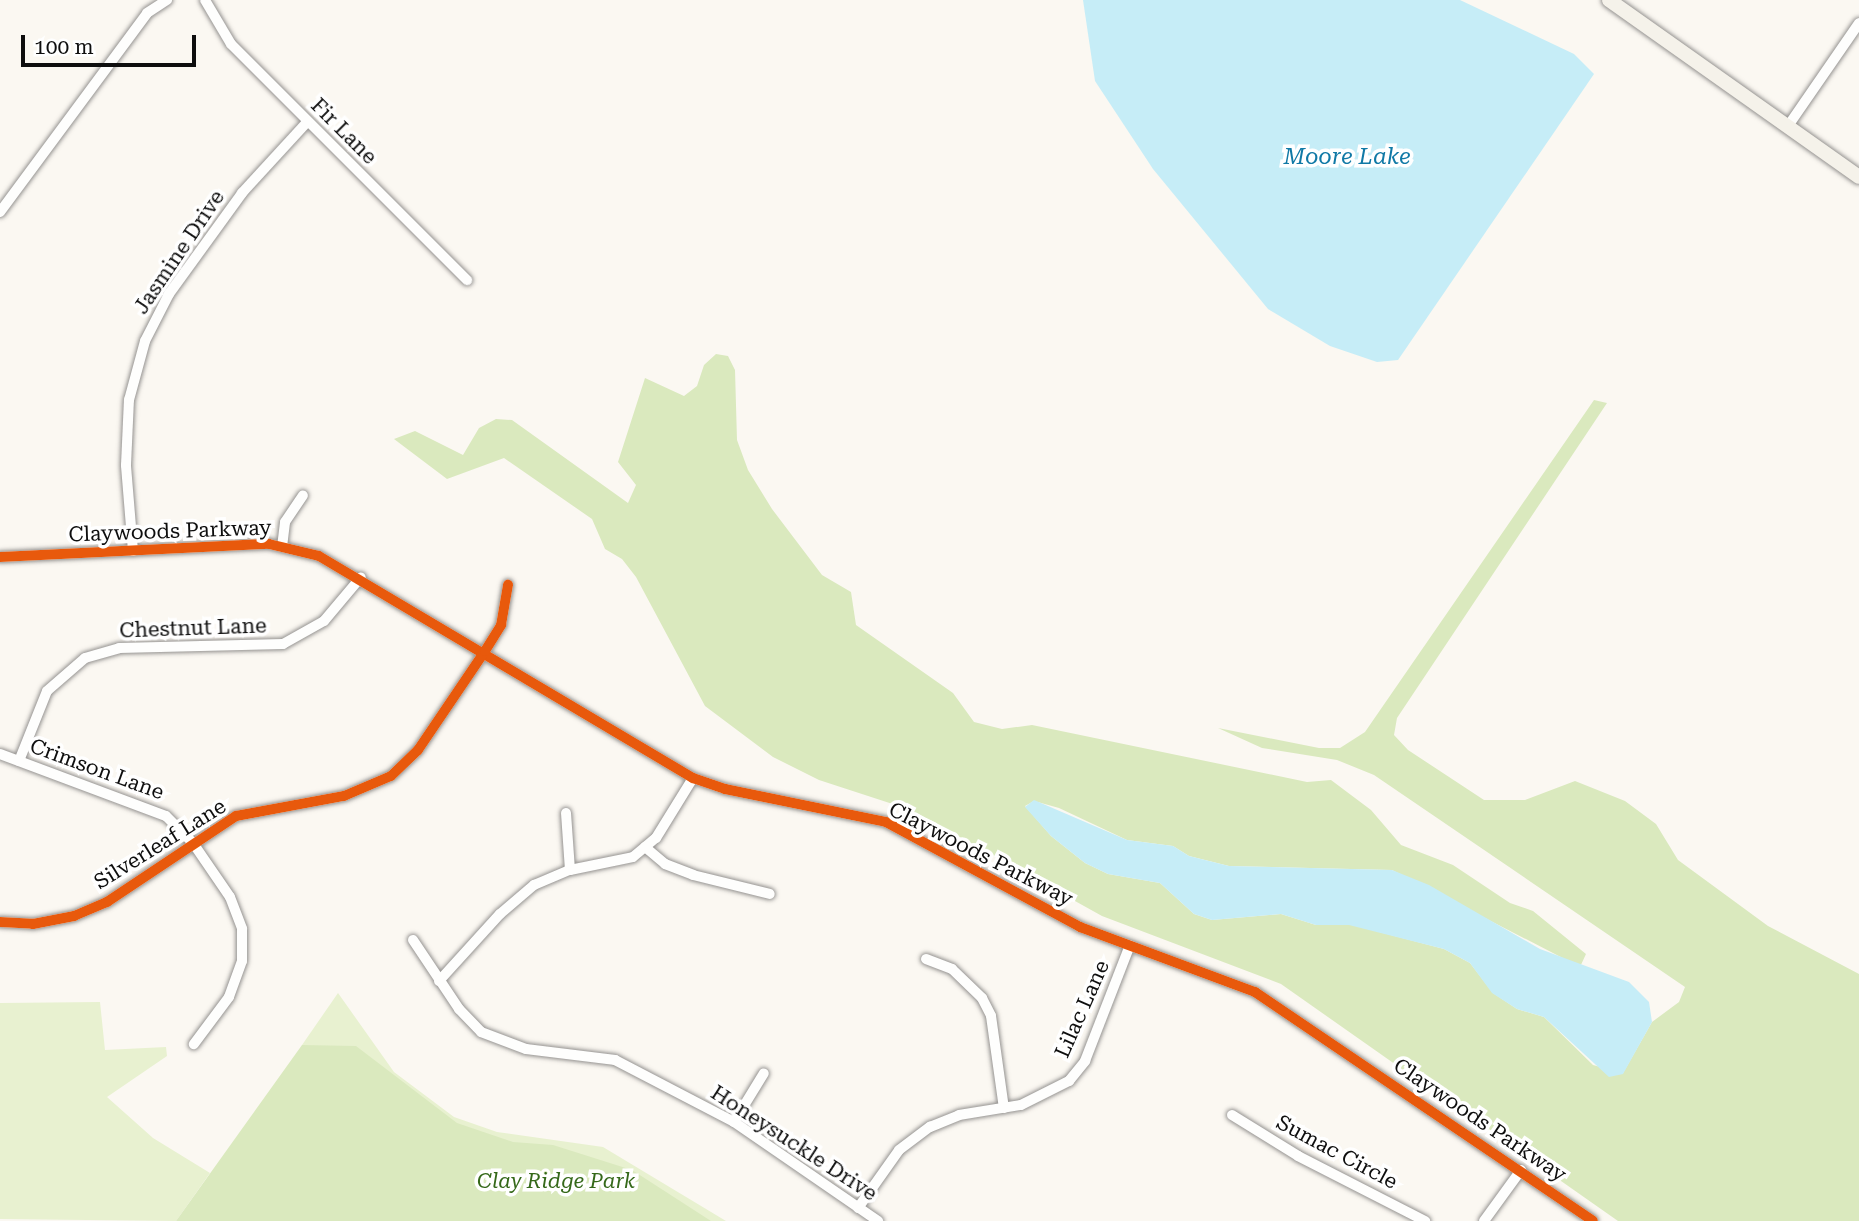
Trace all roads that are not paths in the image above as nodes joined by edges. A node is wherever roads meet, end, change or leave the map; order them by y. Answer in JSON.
{"nodes":[{"id":1,"x":167,"y":0,"type":"edge"},
{"id":2,"x":205,"y":0,"type":"edge"},
{"id":3,"x":1609,"y":0,"type":"edge"},
{"id":4,"x":1859,"y":23,"type":"edge"},
{"id":5,"x":307,"y":122,"type":"junction"},
{"id":6,"x":1788,"y":126,"type":"junction"},
{"id":7,"x":1859,"y":177,"type":"edge"},
{"id":8,"x":0,"y":212,"type":"edge"},
{"id":9,"x":467,"y":279,"type":"dead end"},
{"id":10,"x":303,"y":495,"type":"dead end"},
{"id":11,"x":282,"y":547,"type":"junction"},
{"id":12,"x":133,"y":551,"type":"junction"},
{"id":13,"x":0,"y":556,"type":"edge"},
{"id":14,"x":361,"y":577,"type":"junction"},
{"id":15,"x":508,"y":585,"type":"dead end"},
{"id":16,"x":485,"y":651,"type":"junction"},
{"id":17,"x":0,"y":754,"type":"edge"},
{"id":18,"x":19,"y":761,"type":"junction"},
{"id":19,"x":693,"y":778,"type":"junction"},
{"id":20,"x":566,"y":813,"type":"dead end"},
{"id":21,"x":193,"y":842,"type":"junction"},
{"id":22,"x":645,"y":847,"type":"junction"},
{"id":23,"x":570,"y":870,"type":"junction"},
{"id":24,"x":770,"y":894,"type":"dead end"},
{"id":25,"x":0,"y":922,"type":"edge"},
{"id":26,"x":413,"y":940,"type":"dead end"},
{"id":27,"x":1130,"y":946,"type":"junction"},
{"id":28,"x":926,"y":959,"type":"dead end"},
{"id":29,"x":439,"y":981,"type":"junction"},
{"id":30,"x":194,"y":1044,"type":"dead end"},
{"id":31,"x":764,"y":1073,"type":"dead end"},
{"id":32,"x":1004,"y":1108,"type":"junction"},
{"id":33,"x":1233,"y":1115,"type":"dead end"},
{"id":34,"x":734,"y":1122,"type":"junction"},
{"id":35,"x":1521,"y":1170,"type":"junction"},
{"id":36,"x":858,"y":1208,"type":"junction"},
{"id":37,"x":878,"y":1221,"type":"edge"},
{"id":38,"x":1425,"y":1221,"type":"edge"},
{"id":39,"x":1484,"y":1221,"type":"edge"},
{"id":40,"x":1593,"y":1221,"type":"edge"}],
"edges":[{"from":1,"to":8,"type":"street"},
{"from":2,"to":5,"type":"street","name":"Fir Lane"},
{"from":3,"to":6,"type":"street"},
{"from":4,"to":6,"type":"street"},
{"from":5,"to":9,"type":"street","name":"Fir Lane"},
{"from":5,"to":12,"type":"street","name":"Jasmine Drive"},
{"from":6,"to":7,"type":"street"},
{"from":10,"to":11,"type":"street"},
{"from":11,"to":12,"type":"street","name":"Claywoods Parkway"},
{"from":11,"to":14,"type":"street","name":"Claywoods Parkway"},
{"from":12,"to":13,"type":"street","name":"Claywoods Parkway"},
{"from":14,"to":16,"type":"street","name":"Claywoods Parkway"},
{"from":14,"to":18,"type":"street","name":"Chestnut Lane"},
{"from":15,"to":16,"type":"street","name":"Silverleaf Lane"},
{"from":16,"to":19,"type":"street","name":"Claywoods Parkway"},
{"from":16,"to":21,"type":"street","name":"Silverleaf Lane"},
{"from":17,"to":18,"type":"street","name":"Crimson Lane"},
{"from":18,"to":21,"type":"street","name":"Crimson Lane"},
{"from":19,"to":22,"type":"street"},
{"from":19,"to":27,"type":"street","name":"Claywoods Parkway"},
{"from":20,"to":23,"type":"street"},
{"from":21,"to":25,"type":"street","name":"Silverleaf Lane"},
{"from":21,"to":30,"type":"street","name":"Crimson Lane"},
{"from":22,"to":23,"type":"street"},
{"from":22,"to":24,"type":"street"},
{"from":23,"to":29,"type":"street"},
{"from":26,"to":29,"type":"street","name":"Honeysuckle Drive"},
{"from":27,"to":32,"type":"street","name":"Lilac Lane"},
{"from":27,"to":35,"type":"street","name":"Claywoods Parkway"},
{"from":28,"to":32,"type":"street"},
{"from":29,"to":34,"type":"street","name":"Honeysuckle Drive"},
{"from":31,"to":34,"type":"street"},
{"from":32,"to":36,"type":"street","name":"Lilac Lane"},
{"from":33,"to":38,"type":"street","name":"Sumac Circle"},
{"from":34,"to":36,"type":"street","name":"Honeysuckle Drive"},
{"from":35,"to":39,"type":"street"},
{"from":35,"to":40,"type":"street","name":"Claywoods Parkway"},
{"from":36,"to":37,"type":"street","name":"Honeysuckle Drive"}]}
